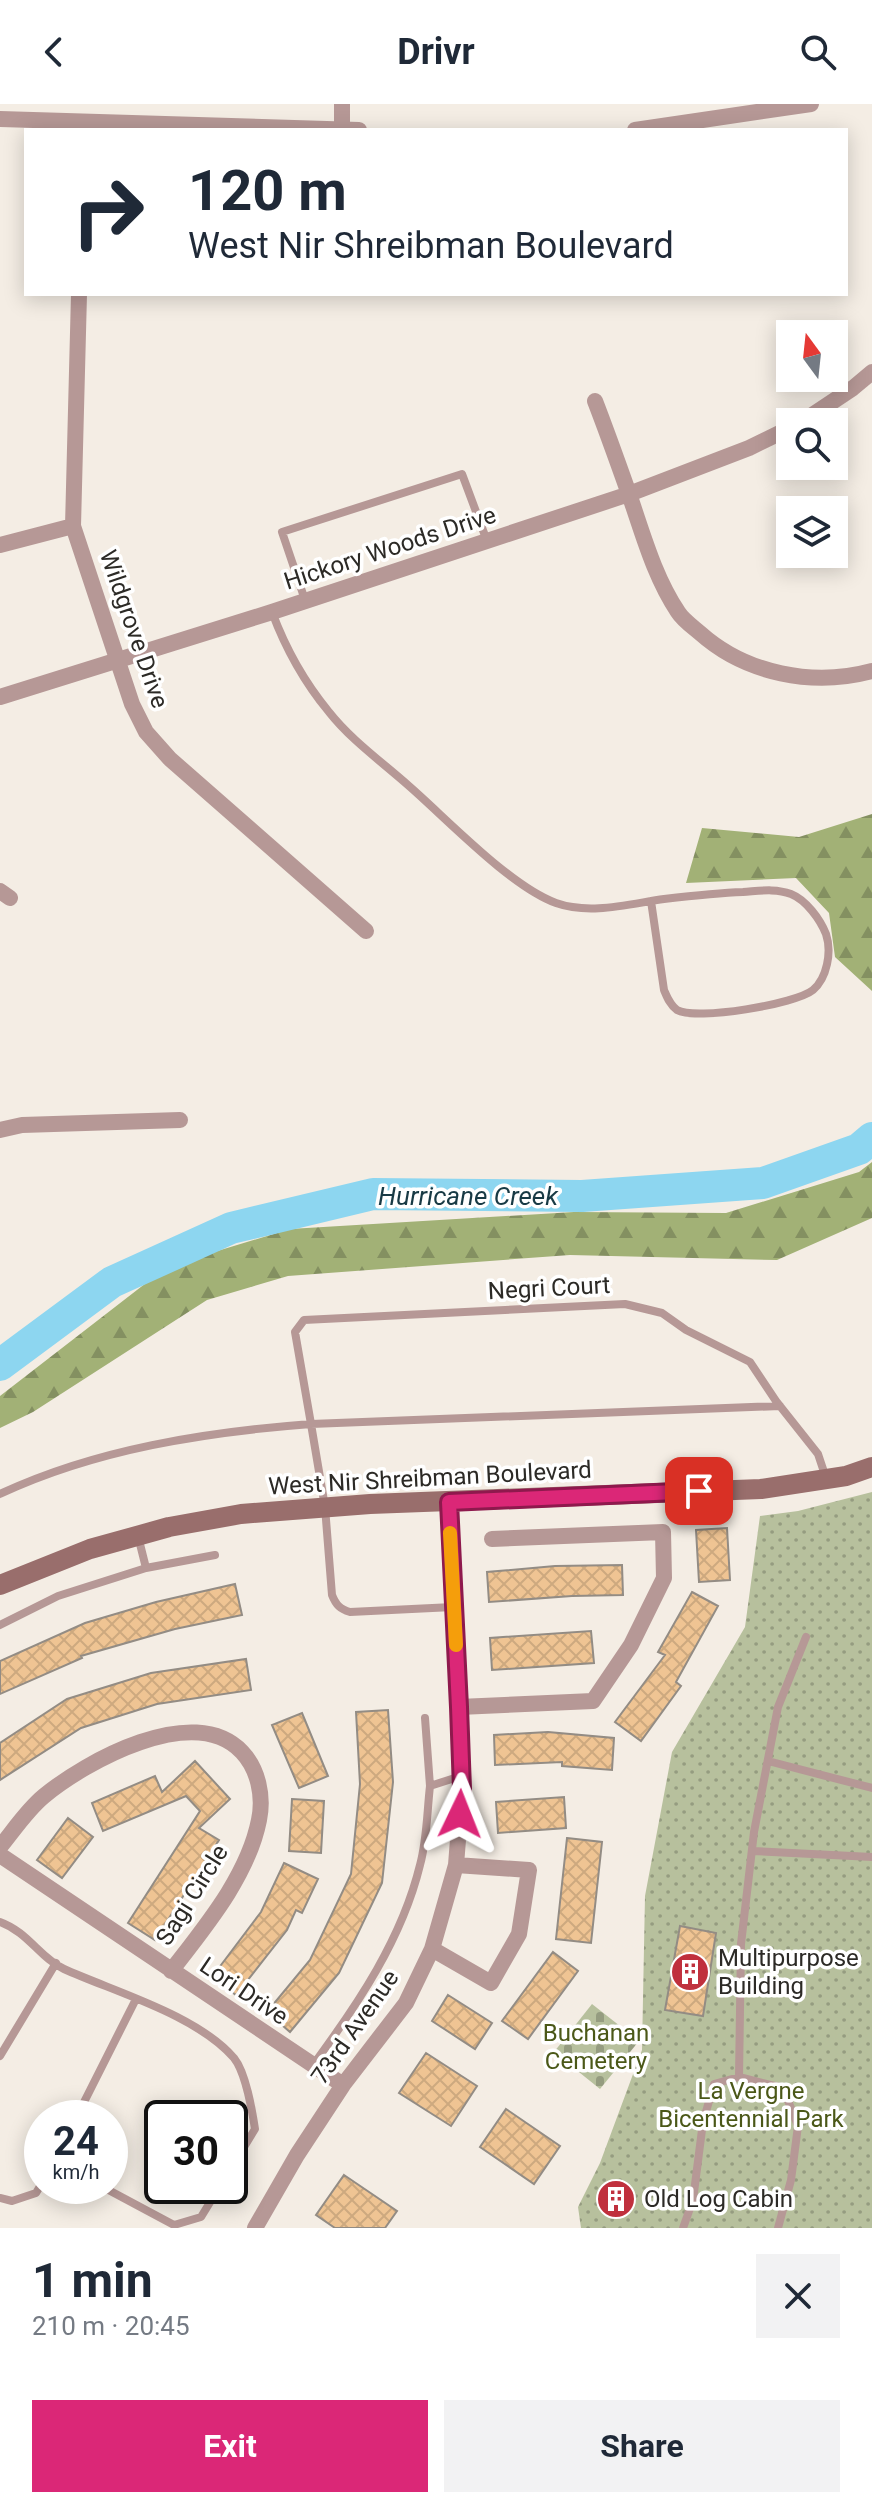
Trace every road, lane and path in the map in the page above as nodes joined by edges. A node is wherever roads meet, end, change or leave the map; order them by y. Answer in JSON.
{"nodes":[{"id":1,"x":85,"y":104,"type":"edge"},
{"id":2,"x":342,"y":104,"type":"edge"},
{"id":3,"x":811,"y":104,"type":"edge"},
{"id":4,"x":0,"y":119,"type":"edge"},
{"id":5,"x":84,"y":126,"type":"edge"},
{"id":6,"x":256,"y":128,"type":"edge"},
{"id":7,"x":342,"y":128,"type":"edge"},
{"id":8,"x":649,"y":128,"type":"edge"},
{"id":9,"x":79,"y":296,"type":"edge"},
{"id":10,"x":872,"y":372,"type":"edge"},
{"id":11,"x":595,"y":401,"type":"dead end"},
{"id":12,"x":822,"y":408,"type":"edge"},
{"id":13,"x":776,"y":435,"type":"edge"},
{"id":14,"x":629,"y":494,"type":"junction"},
{"id":15,"x":73,"y":526,"type":"junction"},
{"id":16,"x":487,"y":541,"type":"junction"},
{"id":17,"x":0,"y":545,"type":"edge"},
{"id":18,"x":305,"y":601,"type":"junction"},
{"id":19,"x":272,"y":612,"type":"junction"},
{"id":20,"x":116,"y":659,"type":"junction"},
{"id":21,"x":872,"y":671,"type":"edge"},
{"id":22,"x":0,"y":697,"type":"edge"},
{"id":23,"x":651,"y":901,"type":"junction"},
{"id":24,"x":366,"y":931,"type":"dead end"},
{"id":25,"x":180,"y":1120,"type":"dead end"},
{"id":26,"x":0,"y":1130,"type":"edge"},
{"id":27,"x":780,"y":1406,"type":"junction"},
{"id":28,"x":311,"y":1424,"type":"junction"},
{"id":29,"x":872,"y":1467,"type":"edge"},
{"id":30,"x":836,"y":1478,"type":"junction"},
{"id":31,"x":0,"y":1494,"type":"edge"},
{"id":32,"x":449,"y":1502,"type":"junction"},
{"id":33,"x":325,"y":1507,"type":"junction"},
{"id":34,"x":138,"y":1536,"type":"junction"},
{"id":35,"x":492,"y":1539,"type":"dead end"},
{"id":36,"x":215,"y":1555,"type":"dead end"},
{"id":37,"x":146,"y":1568,"type":"junction"},
{"id":38,"x":0,"y":1585,"type":"edge"},
{"id":39,"x":454,"y":1607,"type":"junction"},
{"id":40,"x":0,"y":1625,"type":"edge"},
{"id":41,"x":806,"y":1637,"type":"dead end"},
{"id":42,"x":459,"y":1707,"type":"junction"},
{"id":43,"x":425,"y":1718,"type":"dead end"},
{"id":44,"x":768,"y":1761,"type":"junction"},
{"id":45,"x":461,"y":1776,"type":"junction"},
{"id":46,"x":430,"y":1786,"type":"junction"},
{"id":47,"x":872,"y":1788,"type":"edge"},
{"id":48,"x":0,"y":1847,"type":"edge"},
{"id":49,"x":752,"y":1851,"type":"junction"},
{"id":50,"x":0,"y":1855,"type":"edge"},
{"id":51,"x":872,"y":1857,"type":"edge"},
{"id":52,"x":456,"y":1865,"type":"junction"},
{"id":53,"x":0,"y":1922,"type":"edge"},
{"id":54,"x":432,"y":1949,"type":"junction"},
{"id":55,"x":56,"y":1963,"type":"junction"},
{"id":56,"x":171,"y":1971,"type":"junction"},
{"id":57,"x":136,"y":1999,"type":"junction"},
{"id":58,"x":0,"y":2056,"type":"edge"},
{"id":59,"x":313,"y":2065,"type":"junction"},
{"id":60,"x":739,"y":2077,"type":"junction"},
{"id":61,"x":343,"y":2085,"type":"junction"},
{"id":62,"x":85,"y":2100,"type":"edge"},
{"id":63,"x":248,"y":2140,"type":"edge"},
{"id":64,"x":24,"y":2197,"type":"edge"},
{"id":65,"x":0,"y":2198,"type":"edge"},
{"id":66,"x":128,"y":2200,"type":"edge"},
{"id":67,"x":209,"y":2204,"type":"edge"},
{"id":68,"x":255,"y":2228,"type":"edge"},
{"id":69,"x":683,"y":2228,"type":"edge"},
{"id":70,"x":778,"y":2228,"type":"edge"}],
"edges":[{"from":1,"to":5,"type":"street"},
{"from":2,"to":7,"type":"street"},
{"from":3,"to":8,"type":"street"},
{"from":4,"to":5,"type":"street"},
{"from":5,"to":6,"type":"street"},
{"from":9,"to":15,"type":"street","name":"Wildgrove Drive"},
{"from":10,"to":12,"type":"street"},
{"from":11,"to":14,"type":"street"},
{"from":13,"to":14,"type":"street","name":"Hickory Woods Drive"},
{"from":14,"to":16,"type":"street","name":"Hickory Woods Drive"},
{"from":14,"to":21,"type":"street"},
{"from":15,"to":17,"type":"street"},
{"from":15,"to":20,"type":"street","name":"Wildgrove Drive"},
{"from":16,"to":18,"type":"street","name":"Hickory Woods Drive"},
{"from":16,"to":18,"type":"lane"},
{"from":18,"to":19,"type":"street","name":"Hickory Woods Drive"},
{"from":19,"to":20,"type":"street","name":"Hickory Woods Drive"},
{"from":19,"to":23,"type":"lane"},
{"from":20,"to":22,"type":"street","name":"Hickory Woods Drive"},
{"from":20,"to":24,"type":"street","name":"Wildgrove Drive"},
{"from":23,"to":23,"type":"lane"},
{"from":25,"to":26,"type":"street"},
{"from":27,"to":28,"type":"lane"},
{"from":27,"to":28,"type":"lane","name":"Negri Court"},
{"from":27,"to":30,"type":"lane","name":"Negri Court"},
{"from":28,"to":31,"type":"lane"},
{"from":28,"to":33,"type":"lane"},
{"from":29,"to":30,"type":"main road","name":"West Nir Shreibman Boulevard"},
{"from":30,"to":32,"type":"main road","name":"West Nir Shreibman Boulevard"},
{"from":32,"to":33,"type":"main road","name":"West Nir Shreibman Boulevard"},
{"from":32,"to":39,"type":"street","name":"73rd Avenue"},
{"from":33,"to":34,"type":"main road","name":"West Nir Shreibman Boulevard"},
{"from":33,"to":39,"type":"lane"},
{"from":34,"to":37,"type":"lane"},
{"from":34,"to":38,"type":"main road","name":"West Nir Shreibman Boulevard"},
{"from":35,"to":42,"type":"street"},
{"from":36,"to":37,"type":"lane"},
{"from":37,"to":40,"type":"lane"},
{"from":39,"to":42,"type":"street","name":"73rd Avenue"},
{"from":41,"to":44,"type":"lane"},
{"from":42,"to":45,"type":"street","name":"73rd Avenue"},
{"from":43,"to":46,"type":"lane"},
{"from":44,"to":47,"type":"lane"},
{"from":44,"to":49,"type":"lane"},
{"from":45,"to":46,"type":"lane"},
{"from":45,"to":52,"type":"street","name":"73rd Avenue"},
{"from":46,"to":59,"type":"lane"},
{"from":48,"to":56,"type":"street","name":"Sagi Circle"},
{"from":49,"to":51,"type":"lane"},
{"from":49,"to":60,"type":"lane"},
{"from":50,"to":56,"type":"street","name":"Lori Drive"},
{"from":52,"to":54,"type":"street","name":"73rd Avenue"},
{"from":52,"to":54,"type":"street"},
{"from":53,"to":55,"type":"lane"},
{"from":54,"to":61,"type":"street","name":"73rd Avenue"},
{"from":55,"to":57,"type":"lane"},
{"from":55,"to":58,"type":"lane"},
{"from":56,"to":59,"type":"street","name":"Lori Drive"},
{"from":57,"to":62,"type":"lane"},
{"from":57,"to":63,"type":"lane"},
{"from":59,"to":61,"type":"street","name":"Lori Drive"},
{"from":60,"to":69,"type":"lane"},
{"from":60,"to":70,"type":"lane"},
{"from":61,"to":68,"type":"street","name":"73rd Avenue"},
{"from":64,"to":65,"type":"lane"},
{"from":66,"to":67,"type":"lane"}]}
